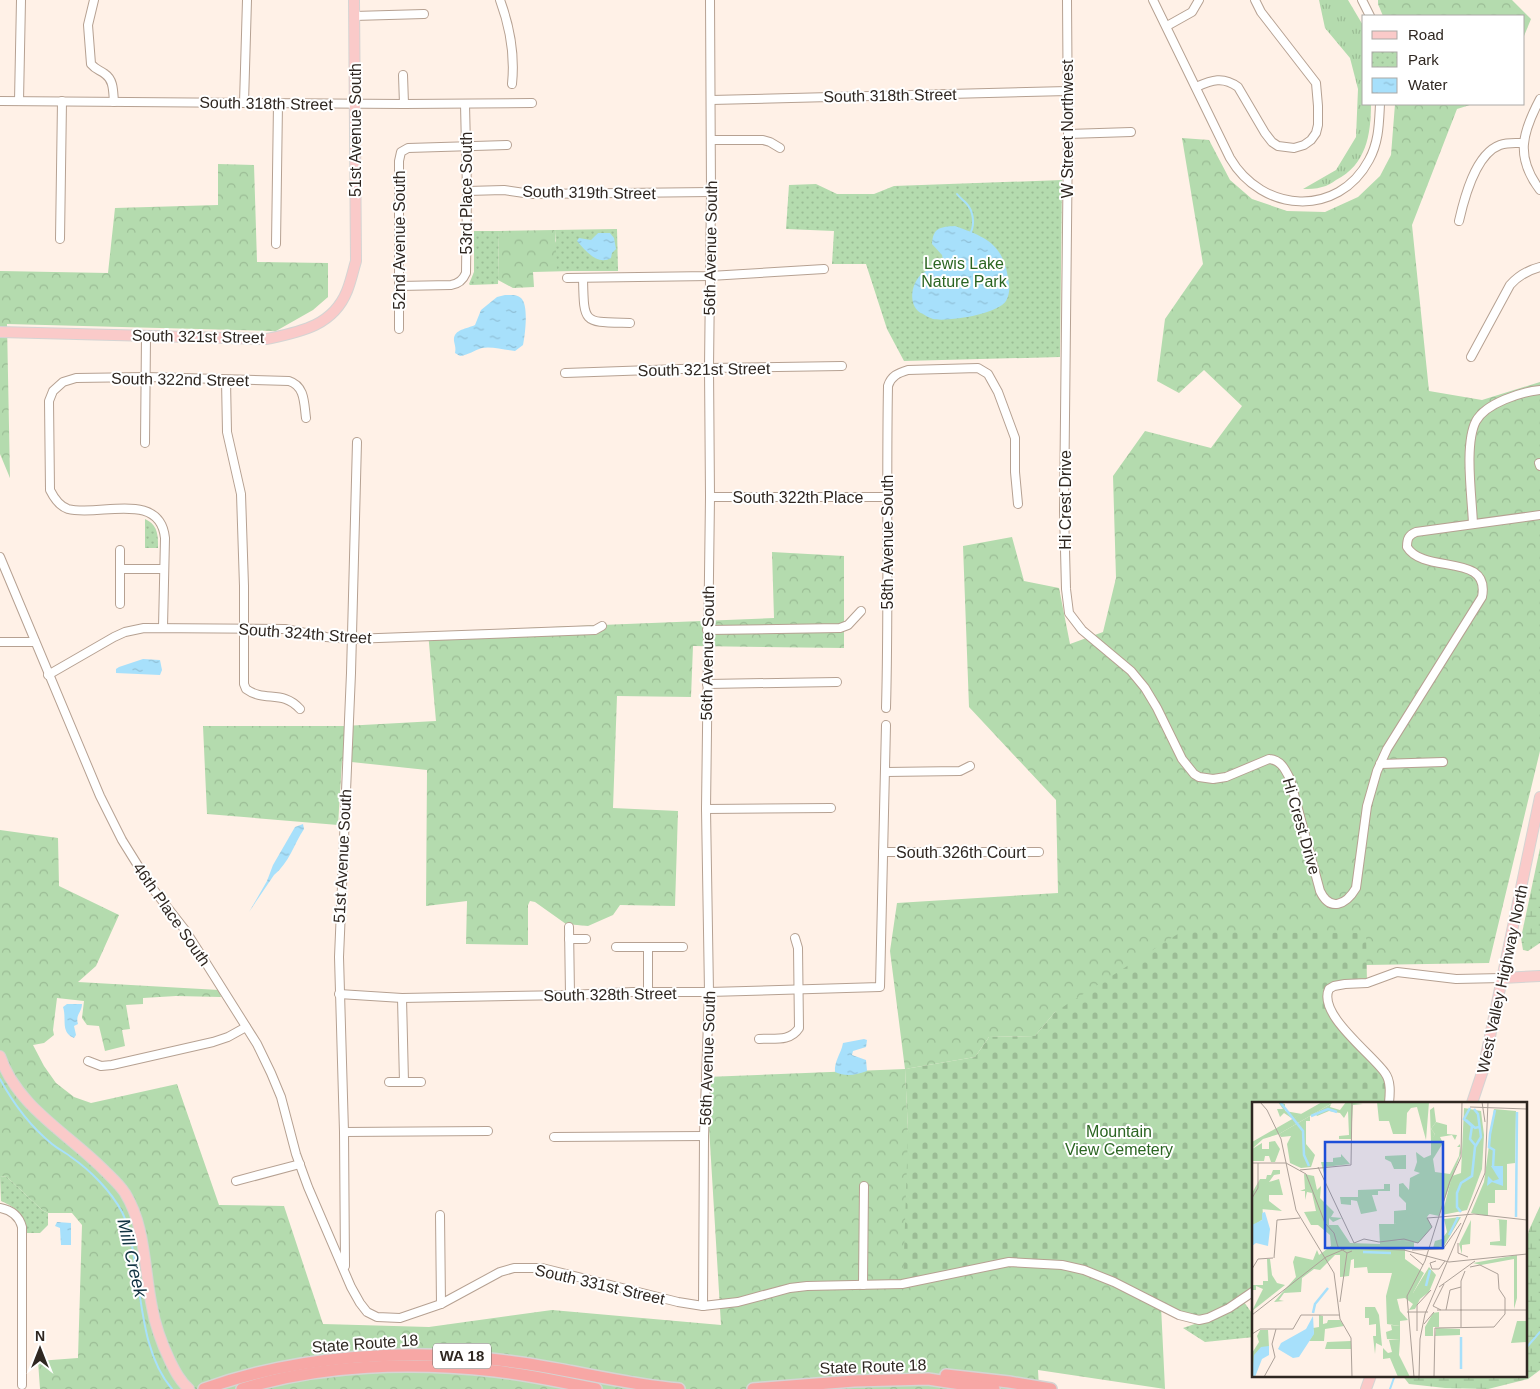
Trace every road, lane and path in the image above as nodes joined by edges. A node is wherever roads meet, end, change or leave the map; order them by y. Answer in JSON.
{"nodes":[{"id":1,"x":21,"y":0,"type":"edge"},
{"id":2,"x":94,"y":0,"type":"edge"},
{"id":3,"x":247,"y":0,"type":"edge"},
{"id":4,"x":354,"y":0,"type":"edge"},
{"id":5,"x":500,"y":0,"type":"edge"},
{"id":6,"x":710,"y":0,"type":"edge"},
{"id":7,"x":1067,"y":0,"type":"edge"},
{"id":8,"x":1153,"y":0,"type":"edge"},
{"id":9,"x":1199,"y":0,"type":"edge"},
{"id":10,"x":1255,"y":0,"type":"edge"},
{"id":11,"x":1362,"y":0,"type":"edge"},
{"id":12,"x":424,"y":14,"type":"dead end"},
{"id":13,"x":1370,"y":15,"type":"edge"},
{"id":14,"x":354,"y":16,"type":"junction"},
{"id":15,"x":1166,"y":26,"type":"junction"},
{"id":16,"x":404,"y":75,"type":"dead end"},
{"id":17,"x":512,"y":84,"type":"dead end"},
{"id":18,"x":1196,"y":87,"type":"junction"},
{"id":19,"x":1068,"y":91,"type":"junction"},
{"id":20,"x":1540,"y":99,"type":"edge"},
{"id":21,"x":711,"y":100,"type":"junction"},
{"id":22,"x":0,"y":101,"type":"edge"},
{"id":23,"x":20,"y":101,"type":"junction"},
{"id":24,"x":62,"y":102,"type":"junction"},
{"id":25,"x":114,"y":102,"type":"junction"},
{"id":26,"x":244,"y":103,"type":"junction"},
{"id":27,"x":532,"y":103,"type":"dead end"},
{"id":28,"x":278,"y":104,"type":"junction"},
{"id":29,"x":355,"y":104,"type":"junction"},
{"id":30,"x":404,"y":104,"type":"junction"},
{"id":31,"x":465,"y":104,"type":"junction"},
{"id":32,"x":1380,"y":105,"type":"edge"},
{"id":33,"x":1132,"y":132,"type":"dead end"},
{"id":34,"x":1068,"y":134,"type":"junction"},
{"id":35,"x":711,"y":140,"type":"junction"},
{"id":36,"x":1523,"y":143,"type":"junction"},
{"id":37,"x":507,"y":145,"type":"dead end"},
{"id":38,"x":466,"y":146,"type":"junction"},
{"id":39,"x":780,"y":148,"type":"dead end"},
{"id":40,"x":1540,"y":190,"type":"edge"},
{"id":41,"x":467,"y":191,"type":"junction"},
{"id":42,"x":711,"y":192,"type":"junction"},
{"id":43,"x":1459,"y":221,"type":"dead end"},
{"id":44,"x":60,"y":239,"type":"dead end"},
{"id":45,"x":276,"y":244,"type":"dead end"},
{"id":46,"x":1067,"y":258,"type":"joint"},
{"id":47,"x":356,"y":261,"type":"joint"},
{"id":48,"x":1540,"y":267,"type":"edge"},
{"id":49,"x":824,"y":269,"type":"dead end"},
{"id":50,"x":710,"y":276,"type":"junction"},
{"id":51,"x":567,"y":278,"type":"dead end"},
{"id":52,"x":583,"y":278,"type":"junction"},
{"id":53,"x":399,"y":286,"type":"junction"},
{"id":54,"x":630,"y":323,"type":"dead end"},
{"id":55,"x":399,"y":329,"type":"dead end"},
{"id":56,"x":0,"y":332,"type":"edge"},
{"id":57,"x":146,"y":336,"type":"junction"},
{"id":58,"x":1471,"y":357,"type":"dead end"},
{"id":59,"x":842,"y":366,"type":"dead end"},
{"id":60,"x":708,"y":368,"type":"junction"},
{"id":61,"x":565,"y":373,"type":"dead end"},
{"id":62,"x":146,"y":378,"type":"junction"},
{"id":63,"x":226,"y":380,"type":"junction"},
{"id":64,"x":1540,"y":390,"type":"edge"},
{"id":65,"x":306,"y":418,"type":"dead end"},
{"id":66,"x":357,"y":442,"type":"dead end"},
{"id":67,"x":144,"y":444,"type":"dead end"},
{"id":68,"x":886,"y":497,"type":"junction"},
{"id":69,"x":710,"y":498,"type":"junction"},
{"id":70,"x":1018,"y":504,"type":"dead end"},
{"id":71,"x":1540,"y":515,"type":"edge"},
{"id":72,"x":1473,"y":524,"type":"junction"},
{"id":73,"x":120,"y":550,"type":"dead end"},
{"id":74,"x":0,"y":557,"type":"edge"},
{"id":75,"x":120,"y":569,"type":"junction"},
{"id":76,"x":164,"y":569,"type":"junction"},
{"id":77,"x":120,"y":604,"type":"dead end"},
{"id":78,"x":862,"y":611,"type":"dead end"},
{"id":79,"x":602,"y":626,"type":"dead end"},
{"id":80,"x":163,"y":627,"type":"junction"},
{"id":81,"x":244,"y":628,"type":"junction"},
{"id":82,"x":708,"y":630,"type":"junction"},
{"id":83,"x":351,"y":639,"type":"junction"},
{"id":84,"x":0,"y":642,"type":"edge"},
{"id":85,"x":35,"y":642,"type":"junction"},
{"id":86,"x":48,"y":675,"type":"junction"},
{"id":87,"x":837,"y":682,"type":"dead end"},
{"id":88,"x":707,"y":684,"type":"junction"},
{"id":89,"x":300,"y":708,"type":"dead end"},
{"id":90,"x":886,"y":708,"type":"dead end"},
{"id":91,"x":886,"y":725,"type":"dead end"},
{"id":92,"x":1443,"y":762,"type":"dead end"},
{"id":93,"x":1380,"y":764,"type":"junction"},
{"id":94,"x":970,"y":766,"type":"dead end"},
{"id":95,"x":886,"y":772,"type":"junction"},
{"id":96,"x":1540,"y":796,"type":"edge"},
{"id":97,"x":831,"y":808,"type":"dead end"},
{"id":98,"x":706,"y":810,"type":"junction"},
{"id":99,"x":883,"y":852,"type":"junction"},
{"id":100,"x":1039,"y":852,"type":"dead end"},
{"id":101,"x":569,"y":927,"type":"dead end"},
{"id":102,"x":796,"y":938,"type":"dead end"},
{"id":103,"x":569,"y":939,"type":"junction"},
{"id":104,"x":586,"y":939,"type":"dead end"},
{"id":105,"x":648,"y":947,"type":"junction"},
{"id":106,"x":683,"y":947,"type":"dead end"},
{"id":107,"x":616,"y":948,"type":"dead end"},
{"id":108,"x":1540,"y":976,"type":"edge"},
{"id":109,"x":1502,"y":978,"type":"junction"},
{"id":110,"x":799,"y":989,"type":"junction"},
{"id":111,"x":648,"y":992,"type":"junction"},
{"id":112,"x":709,"y":992,"type":"junction"},
{"id":113,"x":339,"y":994,"type":"junction"},
{"id":114,"x":570,"y":995,"type":"junction"},
{"id":115,"x":402,"y":998,"type":"junction"},
{"id":116,"x":246,"y":1027,"type":"junction"},
{"id":117,"x":758,"y":1039,"type":"dead end"},
{"id":118,"x":0,"y":1056,"type":"edge"},
{"id":119,"x":88,"y":1061,"type":"dead end"},
{"id":120,"x":389,"y":1082,"type":"dead end"},
{"id":121,"x":404,"y":1082,"type":"junction"},
{"id":122,"x":421,"y":1082,"type":"dead end"},
{"id":123,"x":1389,"y":1102,"type":"edge"},
{"id":124,"x":1472,"y":1102,"type":"edge"},
{"id":125,"x":488,"y":1131,"type":"dead end"},
{"id":126,"x":344,"y":1132,"type":"junction"},
{"id":127,"x":704,"y":1136,"type":"junction"},
{"id":128,"x":554,"y":1137,"type":"dead end"},
{"id":129,"x":300,"y":1164,"type":"junction"},
{"id":130,"x":236,"y":1181,"type":"dead end"},
{"id":131,"x":864,"y":1186,"type":"dead end"},
{"id":132,"x":4,"y":1209,"type":"edge"},
{"id":133,"x":440,"y":1215,"type":"dead end"},
{"id":134,"x":344,"y":1270,"type":"junction"},
{"id":135,"x":862,"y":1286,"type":"junction"},
{"id":136,"x":1252,"y":1292,"type":"edge"},
{"id":137,"x":441,"y":1304,"type":"junction"},
{"id":138,"x":703,"y":1306,"type":"junction"},
{"id":139,"x":1371,"y":1376,"type":"edge"},
{"id":140,"x":854,"y":1381,"type":"junction"},
{"id":141,"x":22,"y":1385,"type":"dead end"},
{"id":142,"x":244,"y":1385,"type":"edge"},
{"id":143,"x":189,"y":1389,"type":"edge"},
{"id":144,"x":204,"y":1389,"type":"edge"},
{"id":145,"x":596,"y":1389,"type":"edge"},
{"id":146,"x":679,"y":1389,"type":"edge"},
{"id":147,"x":753,"y":1389,"type":"edge"},
{"id":148,"x":994,"y":1389,"type":"edge"},
{"id":149,"x":1051,"y":1389,"type":"edge"},
{"id":150,"x":1366,"y":1389,"type":"edge"}],
"edges":[{"from":1,"to":23,"type":"street"},
{"from":2,"to":25,"type":"street"},
{"from":3,"to":26,"type":"street"},
{"from":4,"to":14,"type":"main road","name":"51st Avenue South"},
{"from":5,"to":17,"type":"street"},
{"from":6,"to":21,"type":"street","name":"56th Avenue South"},
{"from":7,"to":19,"type":"street","name":"W Street Northwest"},
{"from":8,"to":15,"type":"street"},
{"from":9,"to":15,"type":"street"},
{"from":10,"to":18,"type":"street"},
{"from":11,"to":13,"type":"street"},
{"from":12,"to":14,"type":"street"},
{"from":14,"to":29,"type":"main road","name":"51st Avenue South"},
{"from":15,"to":18,"type":"street"},
{"from":16,"to":30,"type":"street"},
{"from":18,"to":32,"type":"street"},
{"from":19,"to":21,"type":"street","name":"South 318th Street"},
{"from":19,"to":34,"type":"street","name":"W Street Northwest"},
{"from":20,"to":36,"type":"street"},
{"from":21,"to":35,"type":"street","name":"56th Avenue South"},
{"from":22,"to":23,"type":"street","name":"South 318th Street"},
{"from":23,"to":24,"type":"street","name":"South 318th Street"},
{"from":24,"to":25,"type":"street","name":"South 318th Street"},
{"from":24,"to":44,"type":"street"},
{"from":25,"to":26,"type":"street","name":"South 318th Street"},
{"from":26,"to":28,"type":"street","name":"South 318th Street"},
{"from":27,"to":31,"type":"street","name":"South 318th Street"},
{"from":28,"to":29,"type":"street","name":"South 318th Street"},
{"from":28,"to":45,"type":"street"},
{"from":29,"to":30,"type":"street","name":"South 318th Street"},
{"from":29,"to":47,"type":"main road","name":"51st Avenue South"},
{"from":30,"to":31,"type":"street","name":"South 318th Street"},
{"from":31,"to":38,"type":"street","name":"53rd Place South"},
{"from":33,"to":34,"type":"street"},
{"from":34,"to":46,"type":"street","name":"W Street Northwest"},
{"from":35,"to":39,"type":"street"},
{"from":35,"to":42,"type":"street","name":"56th Avenue South"},
{"from":36,"to":40,"type":"street"},
{"from":36,"to":43,"type":"street"},
{"from":37,"to":38,"type":"street"},
{"from":38,"to":41,"type":"street","name":"53rd Place South"},
{"from":38,"to":53,"type":"street","name":"52nd Avenue South"},
{"from":41,"to":42,"type":"street","name":"South 319th Street"},
{"from":41,"to":53,"type":"street","name":"53rd Place South"},
{"from":42,"to":50,"type":"street","name":"56th Avenue South"},
{"from":46,"to":93,"type":"street","name":"Hi Crest Drive"},
{"from":47,"to":57,"type":"main road","name":"South 321st Street"},
{"from":48,"to":58,"type":"street"},
{"from":49,"to":50,"type":"street"},
{"from":50,"to":52,"type":"street"},
{"from":50,"to":60,"type":"street","name":"56th Avenue South"},
{"from":51,"to":52,"type":"street"},
{"from":52,"to":54,"type":"street"},
{"from":53,"to":55,"type":"street","name":"52nd Avenue South"},
{"from":56,"to":57,"type":"main road","name":"South 321st Street"},
{"from":57,"to":62,"type":"street"},
{"from":59,"to":60,"type":"street","name":"South 321st Street"},
{"from":60,"to":61,"type":"street","name":"South 321st Street"},
{"from":60,"to":69,"type":"street","name":"56th Avenue South"},
{"from":62,"to":63,"type":"street","name":"South 322nd Street"},
{"from":62,"to":67,"type":"street"},
{"from":62,"to":76,"type":"street","name":"South 322nd Street"},
{"from":63,"to":65,"type":"street","name":"South 322nd Street"},
{"from":63,"to":81,"type":"street"},
{"from":64,"to":72,"type":"street"},
{"from":66,"to":83,"type":"street","name":"51st Avenue South"},
{"from":68,"to":69,"type":"street","name":"South 322th Place"},
{"from":68,"to":70,"type":"street","name":"58th Avenue South"},
{"from":68,"to":90,"type":"street","name":"58th Avenue South"},
{"from":69,"to":82,"type":"street","name":"56th Avenue South"},
{"from":71,"to":72,"type":"street"},
{"from":72,"to":93,"type":"street","name":"Hi Crest Drive"},
{"from":73,"to":75,"type":"street"},
{"from":74,"to":85,"type":"street","name":"46th Place South"},
{"from":75,"to":76,"type":"street"},
{"from":75,"to":77,"type":"street"},
{"from":76,"to":80,"type":"street"},
{"from":78,"to":82,"type":"street"},
{"from":79,"to":83,"type":"street","name":"South 324th Street"},
{"from":80,"to":81,"type":"street","name":"South 324th Street"},
{"from":80,"to":86,"type":"street","name":"South 324th Street"},
{"from":81,"to":83,"type":"street","name":"South 324th Street"},
{"from":81,"to":89,"type":"street"},
{"from":82,"to":88,"type":"street","name":"56th Avenue South"},
{"from":83,"to":113,"type":"street","name":"51st Avenue South"},
{"from":84,"to":85,"type":"street"},
{"from":85,"to":86,"type":"street","name":"46th Place South"},
{"from":86,"to":116,"type":"street","name":"46th Place South"},
{"from":87,"to":88,"type":"street"},
{"from":88,"to":98,"type":"street","name":"56th Avenue South"},
{"from":91,"to":95,"type":"street"},
{"from":92,"to":93,"type":"street"},
{"from":94,"to":95,"type":"street"},
{"from":95,"to":99,"type":"street"},
{"from":96,"to":109,"type":"main road","name":"West Valley Highway North"},
{"from":97,"to":98,"type":"street"},
{"from":98,"to":112,"type":"street","name":"56th Avenue South"},
{"from":99,"to":100,"type":"street","name":"South 326th Court"},
{"from":99,"to":110,"type":"street","name":"South 328th Street"},
{"from":101,"to":103,"type":"street"},
{"from":102,"to":110,"type":"street"},
{"from":103,"to":104,"type":"street"},
{"from":103,"to":114,"type":"street"},
{"from":105,"to":106,"type":"street"},
{"from":105,"to":107,"type":"street"},
{"from":105,"to":111,"type":"street"},
{"from":108,"to":109,"type":"main road"},
{"from":109,"to":123,"type":"street"},
{"from":109,"to":124,"type":"main road","name":"West Valley Highway North"},
{"from":110,"to":112,"type":"street","name":"South 328th Street"},
{"from":110,"to":117,"type":"street"},
{"from":111,"to":112,"type":"street","name":"South 328th Street"},
{"from":111,"to":114,"type":"street","name":"South 328th Street"},
{"from":112,"to":127,"type":"street","name":"56th Avenue South"},
{"from":113,"to":115,"type":"street","name":"South 328th Street"},
{"from":113,"to":126,"type":"street","name":"51st Avenue South"},
{"from":114,"to":115,"type":"street","name":"South 328th Street"},
{"from":115,"to":121,"type":"street"},
{"from":116,"to":119,"type":"street"},
{"from":116,"to":129,"type":"street","name":"46th Place South"},
{"from":118,"to":143,"type":"main road"},
{"from":120,"to":121,"type":"street"},
{"from":121,"to":122,"type":"street"},
{"from":125,"to":126,"type":"street"},
{"from":126,"to":134,"type":"street","name":"51st Avenue South"},
{"from":127,"to":128,"type":"street"},
{"from":127,"to":138,"type":"street","name":"56th Avenue South"},
{"from":129,"to":130,"type":"street"},
{"from":129,"to":134,"type":"street","name":"46th Place South"},
{"from":131,"to":135,"type":"street"},
{"from":132,"to":141,"type":"street"},
{"from":133,"to":137,"type":"street"},
{"from":134,"to":137,"type":"street","name":"South 331st Street"},
{"from":135,"to":136,"type":"street","name":"South 331st Street"},
{"from":135,"to":138,"type":"street","name":"South 331st Street"},
{"from":137,"to":138,"type":"street","name":"South 331st Street"},
{"from":139,"to":150,"type":"main road"},
{"from":140,"to":147,"type":"highway","name":"State Route 18"},
{"from":140,"to":148,"type":"highway","name":"State Route 18"},
{"from":140,"to":149,"type":"highway"},
{"from":142,"to":144,"type":"highway","name":"State Route 18","number":"WA 18"},
{"from":142,"to":145,"type":"highway","name":"State Route 18","number":"WA 18"},
{"from":142,"to":146,"type":"highway","name":"State Route 18","number":"WA 18"}]}
